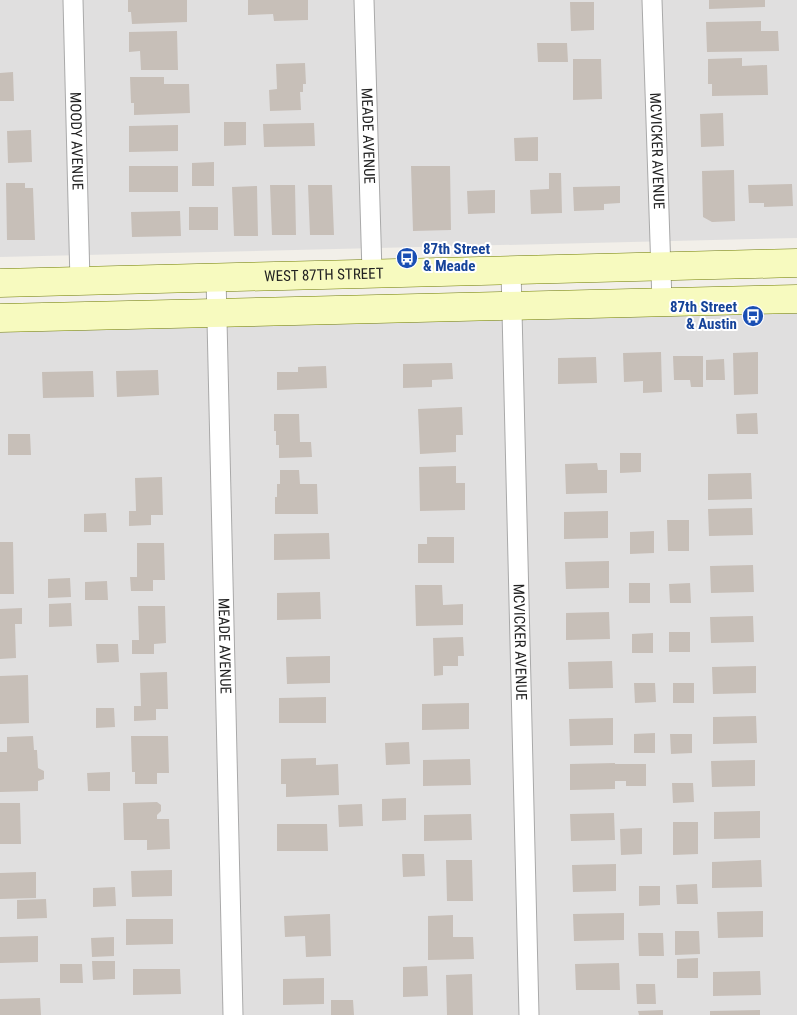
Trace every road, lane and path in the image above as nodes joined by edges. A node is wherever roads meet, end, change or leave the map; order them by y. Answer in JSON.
{"nodes":[{"id":1,"x":72,"y":0,"type":"edge"},
{"id":2,"x":364,"y":0,"type":"edge"},
{"id":3,"x":652,"y":0,"type":"edge"},
{"id":4,"x":797,"y":263,"type":"edge"},
{"id":5,"x":660,"y":267,"type":"junction"},
{"id":6,"x":511,"y":270,"type":"junction"},
{"id":7,"x":372,"y":273,"type":"junction"},
{"id":8,"x":216,"y":277,"type":"junction"},
{"id":9,"x":80,"y":282,"type":"junction"},
{"id":10,"x":0,"y":283,"type":"edge"},
{"id":11,"x":797,"y":299,"type":"edge"},
{"id":12,"x":662,"y":302,"type":"junction"},
{"id":13,"x":512,"y":306,"type":"junction"},
{"id":14,"x":217,"y":313,"type":"junction"},
{"id":15,"x":0,"y":318,"type":"edge"},
{"id":16,"x":234,"y":1015,"type":"edge"},
{"id":17,"x":529,"y":1015,"type":"edge"}],
"edges":[{"from":1,"to":9,"type":"street","name":"MOODY AVENUE"},
{"from":2,"to":7,"type":"street","name":"MEADE AVENUE"},
{"from":3,"to":5,"type":"street","name":"MCVICKER AVENUE"},
{"from":4,"to":5,"type":"main road","name":"WEST 87TH STREET"},
{"from":5,"to":6,"type":"main road","name":"WEST 87TH STREET"},
{"from":5,"to":12,"type":"street","name":"MCVICKER AVENUE"},
{"from":6,"to":7,"type":"main road","name":"WEST 87TH STREET"},
{"from":6,"to":13,"type":"street","name":"MCVICKER AVENUE"},
{"from":7,"to":8,"type":"main road","name":"WEST 87TH STREET"},
{"from":8,"to":9,"type":"main road","name":"WEST 87TH STREET"},
{"from":8,"to":14,"type":"street","name":"MEADE AVENUE"},
{"from":9,"to":10,"type":"main road","name":"WEST 87TH STREET"},
{"from":11,"to":12,"type":"main road"},
{"from":12,"to":13,"type":"main road"},
{"from":13,"to":14,"type":"main road"},
{"from":13,"to":17,"type":"street","name":"MCVICKER AVENUE"},
{"from":14,"to":15,"type":"main road"},
{"from":14,"to":16,"type":"street","name":"MEADE AVENUE"}]}
